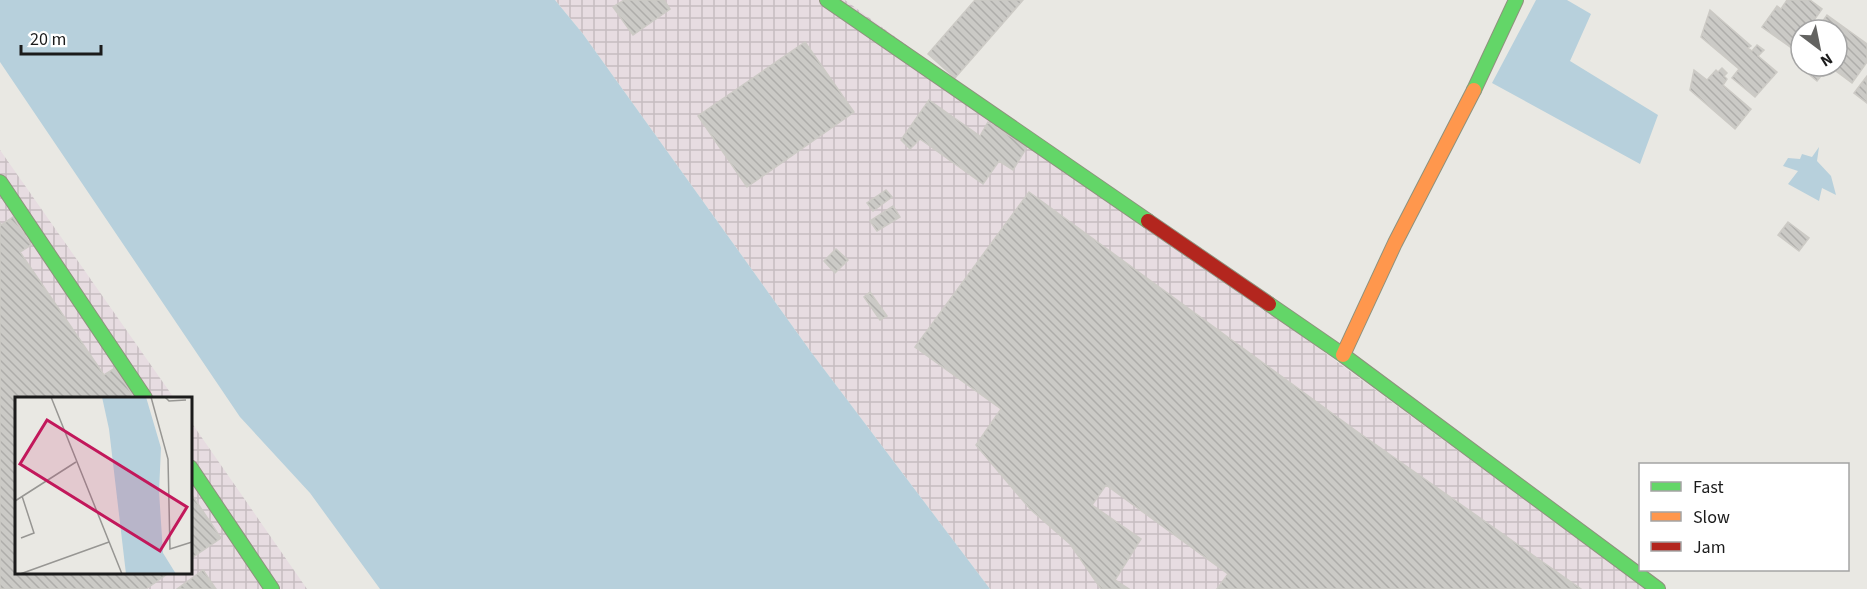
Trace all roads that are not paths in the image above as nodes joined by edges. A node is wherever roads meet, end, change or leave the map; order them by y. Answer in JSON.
{"nodes":[{"id":1,"x":827,"y":0,"type":"edge"},
{"id":2,"x":1516,"y":0,"type":"edge"},
{"id":3,"x":0,"y":182,"type":"edge"},
{"id":4,"x":1343,"y":355,"type":"junction"},
{"id":5,"x":144,"y":397,"type":"edge"},
{"id":6,"x":192,"y":470,"type":"edge"},
{"id":7,"x":272,"y":589,"type":"edge"},
{"id":8,"x":1658,"y":589,"type":"edge"}],
"edges":[{"from":1,"to":4,"type":"street"},
{"from":2,"to":4,"type":"street"},
{"from":3,"to":5,"type":"street"},
{"from":4,"to":8,"type":"street"},
{"from":6,"to":7,"type":"street"}]}
